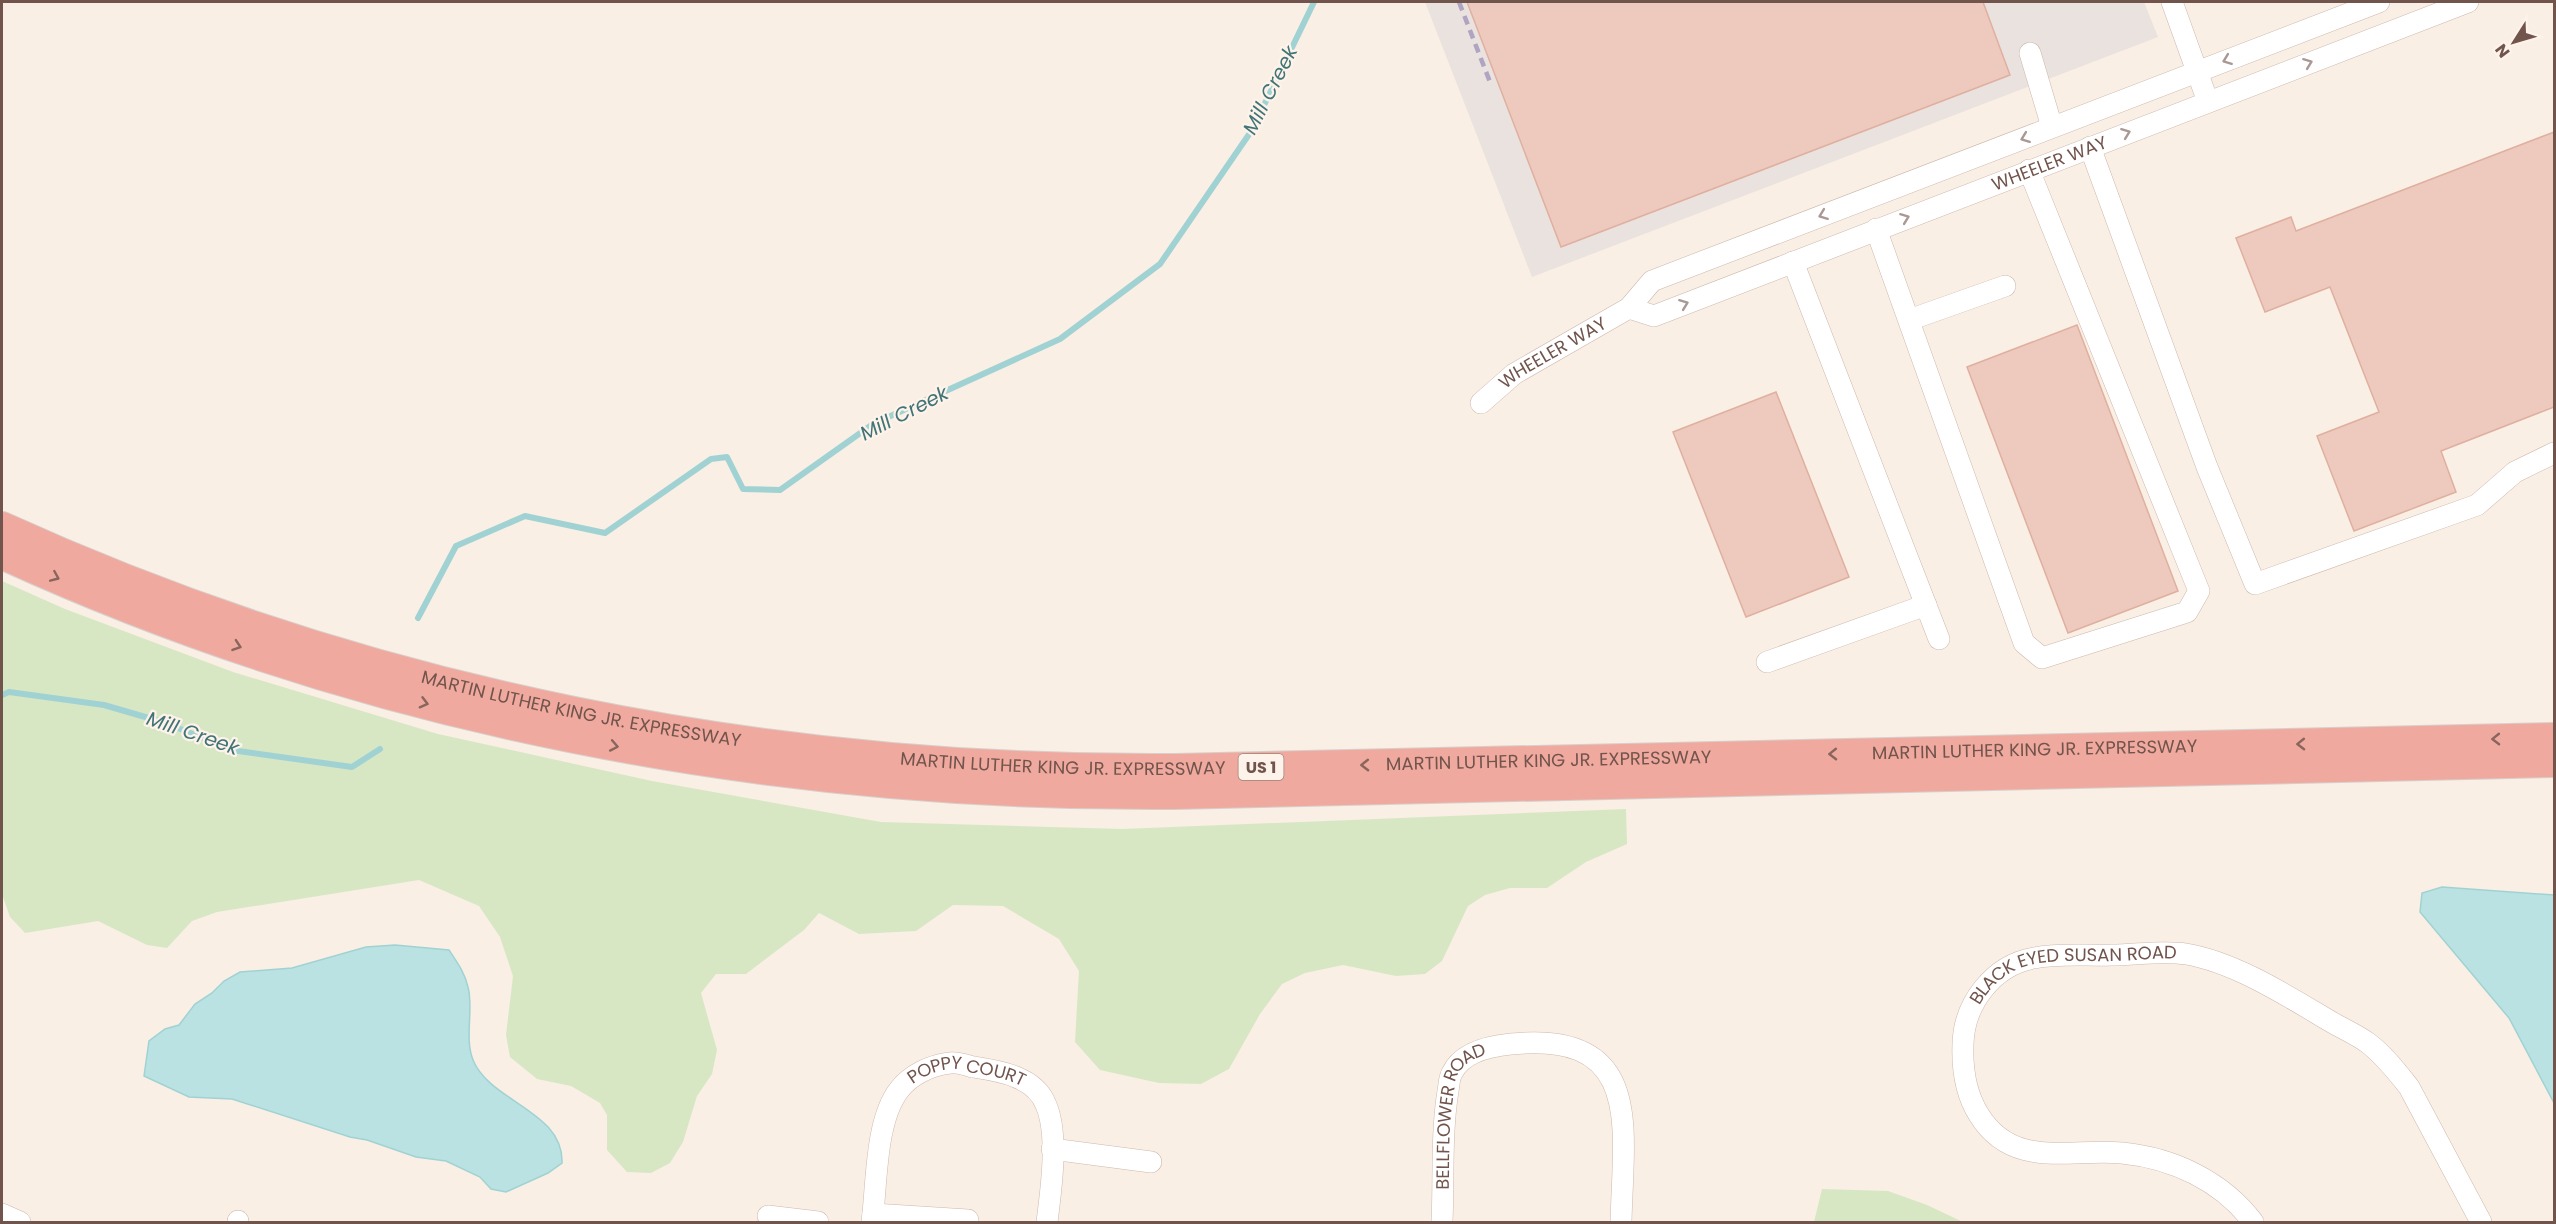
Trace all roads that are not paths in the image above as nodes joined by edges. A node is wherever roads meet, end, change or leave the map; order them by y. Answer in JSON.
{"nodes":[{"id":1,"x":2172,"y":2,"type":"edge"},
{"id":2,"x":2379,"y":2,"type":"edge"},
{"id":3,"x":2468,"y":2,"type":"edge"},
{"id":4,"x":2030,"y":53,"type":"dead end"},
{"id":5,"x":2198,"y":71,"type":"junction"},
{"id":6,"x":2208,"y":102,"type":"junction"},
{"id":7,"x":2052,"y":127,"type":"junction"},
{"id":8,"x":2090,"y":147,"type":"junction"},
{"id":9,"x":2029,"y":170,"type":"junction"},
{"id":10,"x":1876,"y":229,"type":"junction"},
{"id":11,"x":1793,"y":262,"type":"junction"},
{"id":12,"x":2005,"y":286,"type":"dead end"},
{"id":13,"x":1629,"y":308,"type":"junction"},
{"id":14,"x":1909,"y":320,"type":"junction"},
{"id":15,"x":1481,"y":403,"type":"dead end"},
{"id":16,"x":2554,"y":453,"type":"edge"},
{"id":17,"x":2,"y":527,"type":"edge"},
{"id":18,"x":2,"y":554,"type":"edge"},
{"id":19,"x":1926,"y":605,"type":"junction"},
{"id":20,"x":1940,"y":639,"type":"dead end"},
{"id":21,"x":1767,"y":662,"type":"dead end"},
{"id":22,"x":2554,"y":738,"type":"edge"},
{"id":23,"x":2554,"y":762,"type":"edge"},
{"id":24,"x":1052,"y":1149,"type":"junction"},
{"id":25,"x":1151,"y":1162,"type":"dead end"},
{"id":26,"x":2,"y":1214,"type":"edge"},
{"id":27,"x":768,"y":1216,"type":"dead end"},
{"id":28,"x":873,"y":1218,"type":"edge"},
{"id":29,"x":968,"y":1220,"type":"dead end"},
{"id":30,"x":20,"y":1222,"type":"edge"},
{"id":31,"x":818,"y":1222,"type":"edge"},
{"id":32,"x":1047,"y":1222,"type":"edge"},
{"id":33,"x":1442,"y":1222,"type":"edge"},
{"id":34,"x":1621,"y":1222,"type":"edge"},
{"id":35,"x":2253,"y":1222,"type":"edge"},
{"id":36,"x":2481,"y":1222,"type":"edge"}],
"edges":[{"from":1,"to":5,"type":"street"},
{"from":2,"to":5,"type":"street","name":"WHEELER WAY","one_way":true},
{"from":6,"to":3,"type":"street","name":"WHEELER WAY","one_way":true},
{"from":4,"to":7,"type":"street"},
{"from":5,"to":6,"type":"street"},
{"from":5,"to":7,"type":"street","name":"WHEELER WAY"},
{"from":8,"to":6,"type":"street","name":"WHEELER WAY","one_way":true},
{"from":7,"to":13,"type":"street","name":"WHEELER WAY","one_way":true},
{"from":8,"to":9,"type":"street","name":"WHEELER WAY"},
{"from":8,"to":16,"type":"street"},
{"from":10,"to":9,"type":"street","name":"WHEELER WAY","one_way":true},
{"from":9,"to":14,"type":"street"},
{"from":10,"to":11,"type":"street","name":"WHEELER WAY"},
{"from":10,"to":14,"type":"street"},
{"from":13,"to":11,"type":"street","name":"WHEELER WAY","one_way":true},
{"from":11,"to":19,"type":"street"},
{"from":12,"to":14,"type":"street"},
{"from":13,"to":15,"type":"street","name":"WHEELER WAY"},
{"from":22,"to":17,"type":"highway","name":"MARTIN LUTHER KING JR. EXPRESSWAY","number":"US 1","one_way":true},
{"from":18,"to":23,"type":"highway","name":"MARTIN LUTHER KING JR. EXPRESSWAY","number":"US 1","one_way":true},
{"from":19,"to":20,"type":"street"},
{"from":19,"to":21,"type":"street"},
{"from":24,"to":25,"type":"street"},
{"from":24,"to":28,"type":"street","name":"POPPY COURT"},
{"from":24,"to":32,"type":"street","name":"POPPY COURT"},
{"from":26,"to":30,"type":"street"},
{"from":27,"to":31,"type":"street"},
{"from":28,"to":29,"type":"street"},
{"from":33,"to":34,"type":"street","name":"BELLFLOWER ROAD"},
{"from":35,"to":36,"type":"street","name":"BLACK EYED SUSAN ROAD"}]}
